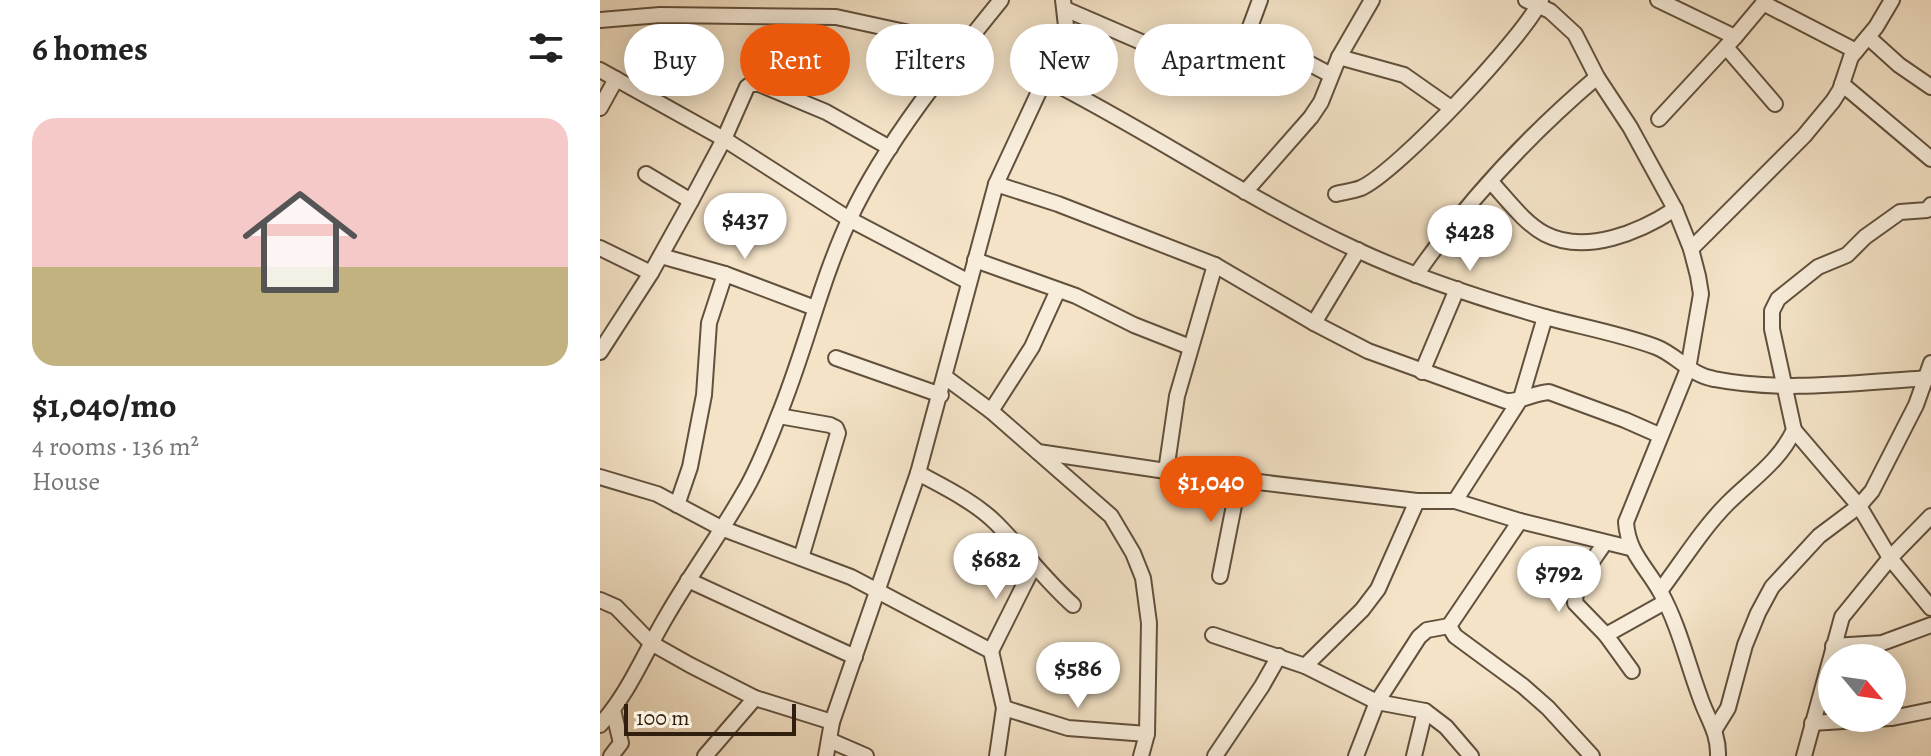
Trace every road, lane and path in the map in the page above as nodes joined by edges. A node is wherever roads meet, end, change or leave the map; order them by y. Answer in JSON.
{"nodes":[{"id":1,"x":655,"y":0,"type":"edge"},
{"id":2,"x":690,"y":0,"type":"edge"},
{"id":3,"x":765,"y":0,"type":"edge"},
{"id":4,"x":840,"y":0,"type":"edge"},
{"id":5,"x":1001,"y":0,"type":"edge"},
{"id":6,"x":1260,"y":0,"type":"edge"},
{"id":7,"x":1372,"y":0,"type":"edge"},
{"id":8,"x":1658,"y":0,"type":"edge"},
{"id":9,"x":1892,"y":0,"type":"edge"},
{"id":10,"x":1535,"y":2,"type":"edge"},
{"id":11,"x":1764,"y":2,"type":"edge"},
{"id":12,"x":1064,"y":4,"type":"edge"},
{"id":13,"x":660,"y":15,"type":"junction"},
{"id":14,"x":765,"y":16,"type":"junction"},
{"id":15,"x":689,"y":17,"type":"junction"},
{"id":16,"x":836,"y":17,"type":"junction"},
{"id":17,"x":600,"y":20,"type":"edge"},
{"id":18,"x":868,"y":24,"type":"edge"},
{"id":19,"x":982,"y":24,"type":"edge"},
{"id":20,"x":1063,"y":24,"type":"edge"},
{"id":21,"x":1251,"y":24,"type":"edge"},
{"id":22,"x":1134,"y":36,"type":"edge"},
{"id":23,"x":1868,"y":37,"type":"junction"},
{"id":24,"x":1730,"y":42,"type":"junction"},
{"id":25,"x":1856,"y":51,"type":"junction"},
{"id":26,"x":1339,"y":57,"type":"junction"},
{"id":27,"x":1314,"y":66,"type":"edge"},
{"id":28,"x":600,"y":70,"type":"edge"},
{"id":29,"x":1331,"y":75,"type":"junction"},
{"id":30,"x":1597,"y":77,"type":"junction"},
{"id":31,"x":616,"y":79,"type":"junction"},
{"id":32,"x":1842,"y":84,"type":"junction"},
{"id":33,"x":1931,"y":87,"type":"edge"},
{"id":34,"x":928,"y":96,"type":"edge"},
{"id":35,"x":1036,"y":96,"type":"edge"},
{"id":36,"x":1080,"y":96,"type":"edge"},
{"id":37,"x":1775,"y":104,"type":"dead end"},
{"id":38,"x":600,"y":108,"type":"edge"},
{"id":39,"x":1451,"y":108,"type":"junction"},
{"id":40,"x":1659,"y":119,"type":"dead end"},
{"id":41,"x":724,"y":139,"type":"junction"},
{"id":42,"x":890,"y":148,"type":"junction"},
{"id":43,"x":1931,"y":159,"type":"edge"},
{"id":44,"x":646,"y":174,"type":"dead end"},
{"id":45,"x":1491,"y":182,"type":"junction"},
{"id":46,"x":996,"y":184,"type":"junction"},
{"id":47,"x":1245,"y":192,"type":"junction"},
{"id":48,"x":1336,"y":194,"type":"dead end"},
{"id":49,"x":691,"y":201,"type":"junction"},
{"id":50,"x":1931,"y":205,"type":"edge"},
{"id":51,"x":1675,"y":209,"type":"junction"},
{"id":52,"x":849,"y":219,"type":"junction"},
{"id":53,"x":600,"y":248,"type":"edge"},
{"id":54,"x":1691,"y":249,"type":"junction"},
{"id":55,"x":1358,"y":250,"type":"junction"},
{"id":56,"x":661,"y":256,"type":"junction"},
{"id":57,"x":975,"y":260,"type":"junction"},
{"id":58,"x":1215,"y":265,"type":"junction"},
{"id":59,"x":651,"y":273,"type":"junction"},
{"id":60,"x":725,"y":274,"type":"junction"},
{"id":61,"x":1416,"y":275,"type":"junction"},
{"id":62,"x":969,"y":282,"type":"junction"},
{"id":63,"x":1457,"y":289,"type":"junction"},
{"id":64,"x":1058,"y":290,"type":"junction"},
{"id":65,"x":815,"y":308,"type":"junction"},
{"id":66,"x":1545,"y":317,"type":"junction"},
{"id":67,"x":1314,"y":323,"type":"junction"},
{"id":68,"x":1190,"y":347,"type":"junction"},
{"id":69,"x":600,"y":352,"type":"edge"},
{"id":70,"x":836,"y":358,"type":"dead end"},
{"id":71,"x":1931,"y":363,"type":"edge"},
{"id":72,"x":1688,"y":369,"type":"junction"},
{"id":73,"x":1422,"y":372,"type":"junction"},
{"id":74,"x":945,"y":377,"type":"junction"},
{"id":75,"x":1927,"y":378,"type":"edge"},
{"id":76,"x":1786,"y":387,"type":"junction"},
{"id":77,"x":941,"y":395,"type":"junction"},
{"id":78,"x":1521,"y":398,"type":"junction"},
{"id":79,"x":991,"y":411,"type":"junction"},
{"id":80,"x":779,"y":416,"type":"junction"},
{"id":81,"x":1794,"y":430,"type":"junction"},
{"id":82,"x":1659,"y":435,"type":"junction"},
{"id":83,"x":1038,"y":452,"type":"junction"},
{"id":84,"x":1166,"y":471,"type":"junction"},
{"id":85,"x":918,"y":473,"type":"junction"},
{"id":86,"x":600,"y":477,"type":"edge"},
{"id":87,"x":1239,"y":480,"type":"junction"},
{"id":88,"x":1417,"y":501,"type":"junction"},
{"id":89,"x":1455,"y":501,"type":"junction"},
{"id":90,"x":677,"y":505,"type":"junction"},
{"id":91,"x":1859,"y":506,"type":"junction"},
{"id":92,"x":1931,"y":516,"type":"edge"},
{"id":93,"x":1520,"y":521,"type":"junction"},
{"id":94,"x":721,"y":528,"type":"junction"},
{"id":95,"x":1604,"y":544,"type":"junction"},
{"id":96,"x":1630,"y":548,"type":"junction"},
{"id":97,"x":801,"y":558,"type":"junction"},
{"id":98,"x":1890,"y":558,"type":"junction"},
{"id":99,"x":1033,"y":567,"type":"junction"},
{"id":100,"x":1220,"y":576,"type":"dead end"},
{"id":101,"x":688,"y":580,"type":"junction"},
{"id":102,"x":879,"y":590,"type":"junction"},
{"id":103,"x":1663,"y":597,"type":"junction"},
{"id":104,"x":600,"y":600,"type":"edge"},
{"id":105,"x":1073,"y":605,"type":"dead end"},
{"id":106,"x":1931,"y":608,"type":"edge"},
{"id":107,"x":1931,"y":625,"type":"edge"},
{"id":108,"x":1449,"y":626,"type":"junction"},
{"id":109,"x":1213,"y":635,"type":"dead end"},
{"id":110,"x":1606,"y":635,"type":"junction"},
{"id":111,"x":651,"y":643,"type":"junction"},
{"id":112,"x":1834,"y":644,"type":"edge"},
{"id":113,"x":1866,"y":644,"type":"edge"},
{"id":114,"x":991,"y":651,"type":"junction"},
{"id":115,"x":1279,"y":656,"type":"junction"},
{"id":116,"x":855,"y":657,"type":"junction"},
{"id":117,"x":1305,"y":666,"type":"junction"},
{"id":118,"x":1632,"y":671,"type":"dead end"},
{"id":119,"x":755,"y":698,"type":"junction"},
{"id":120,"x":1818,"y":701,"type":"edge"},
{"id":121,"x":1377,"y":702,"type":"junction"},
{"id":122,"x":1004,"y":708,"type":"junction"},
{"id":123,"x":613,"y":710,"type":"junction"},
{"id":124,"x":1931,"y":710,"type":"edge"},
{"id":125,"x":1425,"y":711,"type":"junction"},
{"id":126,"x":1906,"y":715,"type":"edge"},
{"id":127,"x":832,"y":722,"type":"junction"},
{"id":128,"x":1812,"y":723,"type":"junction"},
{"id":129,"x":1818,"y":723,"type":"edge"},
{"id":130,"x":600,"y":725,"type":"edge"},
{"id":131,"x":1715,"y":729,"type":"junction"},
{"id":132,"x":1147,"y":734,"type":"junction"},
{"id":133,"x":829,"y":740,"type":"junction"},
{"id":134,"x":611,"y":756,"type":"edge"},
{"id":135,"x":705,"y":756,"type":"edge"},
{"id":136,"x":826,"y":756,"type":"edge"},
{"id":137,"x":866,"y":756,"type":"edge"},
{"id":138,"x":997,"y":756,"type":"edge"},
{"id":139,"x":1141,"y":756,"type":"edge"},
{"id":140,"x":1215,"y":756,"type":"edge"},
{"id":141,"x":1356,"y":756,"type":"edge"},
{"id":142,"x":1414,"y":756,"type":"edge"},
{"id":143,"x":1471,"y":756,"type":"edge"},
{"id":144,"x":1592,"y":756,"type":"edge"},
{"id":145,"x":1718,"y":756,"type":"edge"},
{"id":146,"x":1804,"y":756,"type":"edge"}],
"edges":[{"from":1,"to":13,"type":"street"},
{"from":2,"to":15,"type":"street"},
{"from":3,"to":14,"type":"street"},
{"from":4,"to":16,"type":"street"},
{"from":5,"to":19,"type":"street"},
{"from":6,"to":21,"type":"street"},
{"from":7,"to":26,"type":"street"},
{"from":8,"to":24,"type":"street"},
{"from":9,"to":23,"type":"street"},
{"from":10,"to":30,"type":"street"},
{"from":10,"to":39,"type":"street"},
{"from":11,"to":24,"type":"street"},
{"from":11,"to":25,"type":"street"},
{"from":12,"to":20,"type":"street"},
{"from":12,"to":22,"type":"street"},
{"from":13,"to":15,"type":"street"},
{"from":13,"to":17,"type":"street"},
{"from":14,"to":15,"type":"street"},
{"from":14,"to":16,"type":"street"},
{"from":16,"to":18,"type":"street"},
{"from":23,"to":25,"type":"street"},
{"from":23,"to":33,"type":"street"},
{"from":24,"to":37,"type":"street"},
{"from":24,"to":40,"type":"street"},
{"from":25,"to":32,"type":"street"},
{"from":26,"to":29,"type":"street"},
{"from":26,"to":39,"type":"street"},
{"from":27,"to":29,"type":"street"},
{"from":28,"to":31,"type":"street"},
{"from":29,"to":47,"type":"street"},
{"from":30,"to":45,"type":"street"},
{"from":30,"to":51,"type":"street"},
{"from":31,"to":38,"type":"street"},
{"from":31,"to":41,"type":"street"},
{"from":32,"to":43,"type":"street"},
{"from":32,"to":54,"type":"street"},
{"from":34,"to":42,"type":"street"},
{"from":35,"to":46,"type":"street"},
{"from":36,"to":47,"type":"street"},
{"from":39,"to":48,"type":"street"},
{"from":41,"to":42,"type":"street"},
{"from":41,"to":49,"type":"street"},
{"from":41,"to":52,"type":"street"},
{"from":42,"to":52,"type":"street"},
{"from":44,"to":49,"type":"street"},
{"from":45,"to":51,"type":"street"},
{"from":45,"to":61,"type":"street"},
{"from":46,"to":57,"type":"street"},
{"from":46,"to":58,"type":"street"},
{"from":47,"to":55,"type":"street"},
{"from":49,"to":56,"type":"street"},
{"from":50,"to":76,"type":"street"},
{"from":51,"to":54,"type":"street"},
{"from":52,"to":62,"type":"street"},
{"from":52,"to":65,"type":"street"},
{"from":53,"to":59,"type":"street"},
{"from":54,"to":72,"type":"street"},
{"from":55,"to":61,"type":"street"},
{"from":55,"to":67,"type":"street"},
{"from":56,"to":59,"type":"street"},
{"from":56,"to":60,"type":"street"},
{"from":57,"to":62,"type":"street"},
{"from":57,"to":64,"type":"street"},
{"from":58,"to":67,"type":"street"},
{"from":58,"to":68,"type":"street"},
{"from":59,"to":69,"type":"street"},
{"from":60,"to":65,"type":"street"},
{"from":60,"to":90,"type":"street"},
{"from":61,"to":63,"type":"street"},
{"from":62,"to":74,"type":"street"},
{"from":63,"to":66,"type":"street"},
{"from":63,"to":73,"type":"street"},
{"from":64,"to":68,"type":"street"},
{"from":64,"to":79,"type":"street"},
{"from":65,"to":80,"type":"street"},
{"from":66,"to":72,"type":"street"},
{"from":66,"to":78,"type":"street"},
{"from":67,"to":73,"type":"street"},
{"from":68,"to":84,"type":"street"},
{"from":70,"to":77,"type":"street"},
{"from":71,"to":75,"type":"street"},
{"from":72,"to":76,"type":"street"},
{"from":72,"to":82,"type":"street"},
{"from":73,"to":78,"type":"street"},
{"from":74,"to":77,"type":"street"},
{"from":74,"to":79,"type":"street"},
{"from":75,"to":76,"type":"street"},
{"from":75,"to":91,"type":"street"},
{"from":76,"to":81,"type":"street"},
{"from":77,"to":85,"type":"street"},
{"from":78,"to":82,"type":"street"},
{"from":78,"to":89,"type":"street"},
{"from":79,"to":83,"type":"street"},
{"from":80,"to":94,"type":"street"},
{"from":80,"to":97,"type":"street"},
{"from":81,"to":91,"type":"street"},
{"from":81,"to":103,"type":"street"},
{"from":82,"to":96,"type":"street"},
{"from":83,"to":84,"type":"street"},
{"from":83,"to":132,"type":"street"},
{"from":84,"to":87,"type":"street"},
{"from":85,"to":99,"type":"street"},
{"from":85,"to":102,"type":"street"},
{"from":86,"to":90,"type":"street"},
{"from":87,"to":88,"type":"street"},
{"from":87,"to":100,"type":"street"},
{"from":88,"to":89,"type":"street"},
{"from":88,"to":117,"type":"street"},
{"from":89,"to":93,"type":"street"},
{"from":90,"to":94,"type":"street"},
{"from":91,"to":98,"type":"street"},
{"from":91,"to":131,"type":"street"},
{"from":92,"to":98,"type":"street"},
{"from":93,"to":95,"type":"street"},
{"from":93,"to":108,"type":"street"},
{"from":94,"to":97,"type":"street"},
{"from":94,"to":101,"type":"street"},
{"from":95,"to":96,"type":"street"},
{"from":95,"to":110,"type":"street"},
{"from":96,"to":103,"type":"street"},
{"from":97,"to":102,"type":"street"},
{"from":98,"to":106,"type":"street"},
{"from":98,"to":112,"type":"street"},
{"from":99,"to":105,"type":"street"},
{"from":99,"to":114,"type":"street"},
{"from":101,"to":111,"type":"street"},
{"from":101,"to":116,"type":"street"},
{"from":102,"to":114,"type":"street"},
{"from":102,"to":116,"type":"street"},
{"from":103,"to":110,"type":"street"},
{"from":103,"to":131,"type":"street"},
{"from":104,"to":111,"type":"street"},
{"from":107,"to":113,"type":"street"},
{"from":108,"to":121,"type":"street"},
{"from":108,"to":144,"type":"street"},
{"from":109,"to":115,"type":"street"},
{"from":110,"to":118,"type":"street"},
{"from":111,"to":119,"type":"street"},
{"from":111,"to":123,"type":"street"},
{"from":114,"to":122,"type":"street"},
{"from":115,"to":117,"type":"street"},
{"from":115,"to":140,"type":"street"},
{"from":116,"to":127,"type":"street"},
{"from":117,"to":121,"type":"street"},
{"from":119,"to":127,"type":"street"},
{"from":119,"to":135,"type":"street"},
{"from":120,"to":128,"type":"street"},
{"from":121,"to":125,"type":"street"},
{"from":121,"to":141,"type":"street"},
{"from":122,"to":132,"type":"street"},
{"from":122,"to":138,"type":"street"},
{"from":123,"to":130,"type":"street"},
{"from":123,"to":134,"type":"street"},
{"from":124,"to":126,"type":"street"},
{"from":125,"to":142,"type":"street"},
{"from":125,"to":143,"type":"street"},
{"from":127,"to":133,"type":"street"},
{"from":128,"to":129,"type":"street"},
{"from":128,"to":146,"type":"street"},
{"from":131,"to":145,"type":"street"},
{"from":132,"to":139,"type":"street"},
{"from":133,"to":136,"type":"street"},
{"from":133,"to":137,"type":"street"}]}
